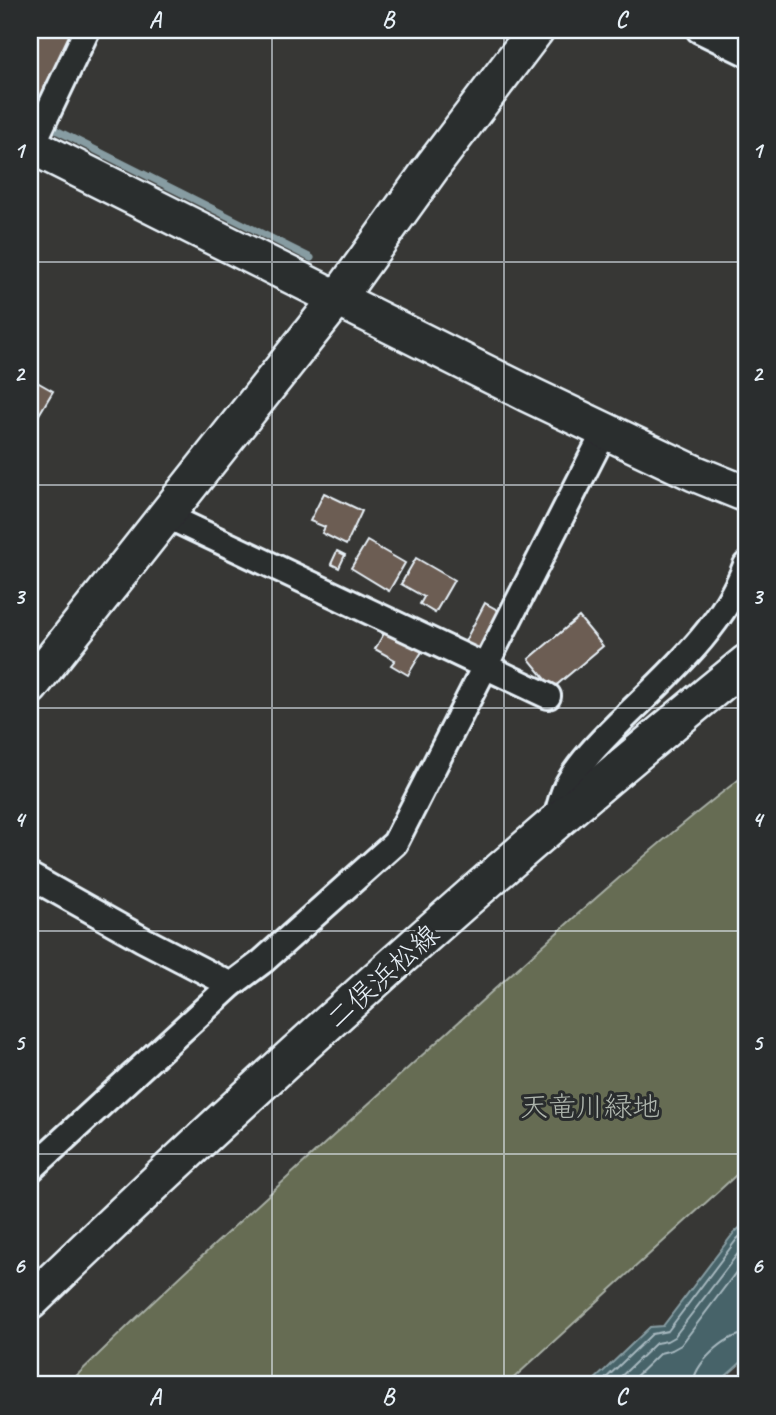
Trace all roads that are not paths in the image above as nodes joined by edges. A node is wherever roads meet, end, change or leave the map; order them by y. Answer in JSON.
{"nodes":[{"id":1,"x":87,"y":30,"type":"edge"},
{"id":2,"x":536,"y":30,"type":"edge"},
{"id":3,"x":699,"y":30,"type":"edge"},
{"id":4,"x":746,"y":53,"type":"edge"},
{"id":5,"x":37,"y":134,"type":"edge"},
{"id":6,"x":338,"y":298,"type":"junction"},
{"id":7,"x":606,"y":429,"type":"junction"},
{"id":8,"x":746,"y":495,"type":"edge"},
{"id":9,"x":165,"y":515,"type":"junction"},
{"id":10,"x":746,"y":565,"type":"edge"},
{"id":11,"x":746,"y":663,"type":"edge"},
{"id":12,"x":484,"y":666,"type":"junction"},
{"id":13,"x":30,"y":687,"type":"edge"},
{"id":14,"x":548,"y":696,"type":"dead end"},
{"id":15,"x":555,"y":824,"type":"junction"},
{"id":16,"x":30,"y":876,"type":"edge"},
{"id":17,"x":231,"y":985,"type":"junction"},
{"id":18,"x":30,"y":1170,"type":"edge"},
{"id":19,"x":30,"y":1302,"type":"edge"}],
"edges":[{"from":1,"to":5,"type":"street"},
{"from":2,"to":6,"type":"street"},
{"from":3,"to":4,"type":"street"},
{"from":5,"to":6,"type":"street"},
{"from":6,"to":7,"type":"street"},
{"from":6,"to":9,"type":"street"},
{"from":7,"to":8,"type":"street"},
{"from":7,"to":12,"type":"street"},
{"from":9,"to":12,"type":"street"},
{"from":9,"to":13,"type":"street"},
{"from":10,"to":15,"type":"street"},
{"from":11,"to":15,"type":"street","name":"二俣浜松線"},
{"from":12,"to":14,"type":"street"},
{"from":12,"to":17,"type":"street"},
{"from":15,"to":19,"type":"street","name":"二俣浜松線"},
{"from":16,"to":17,"type":"street"},
{"from":17,"to":18,"type":"street"}]}
